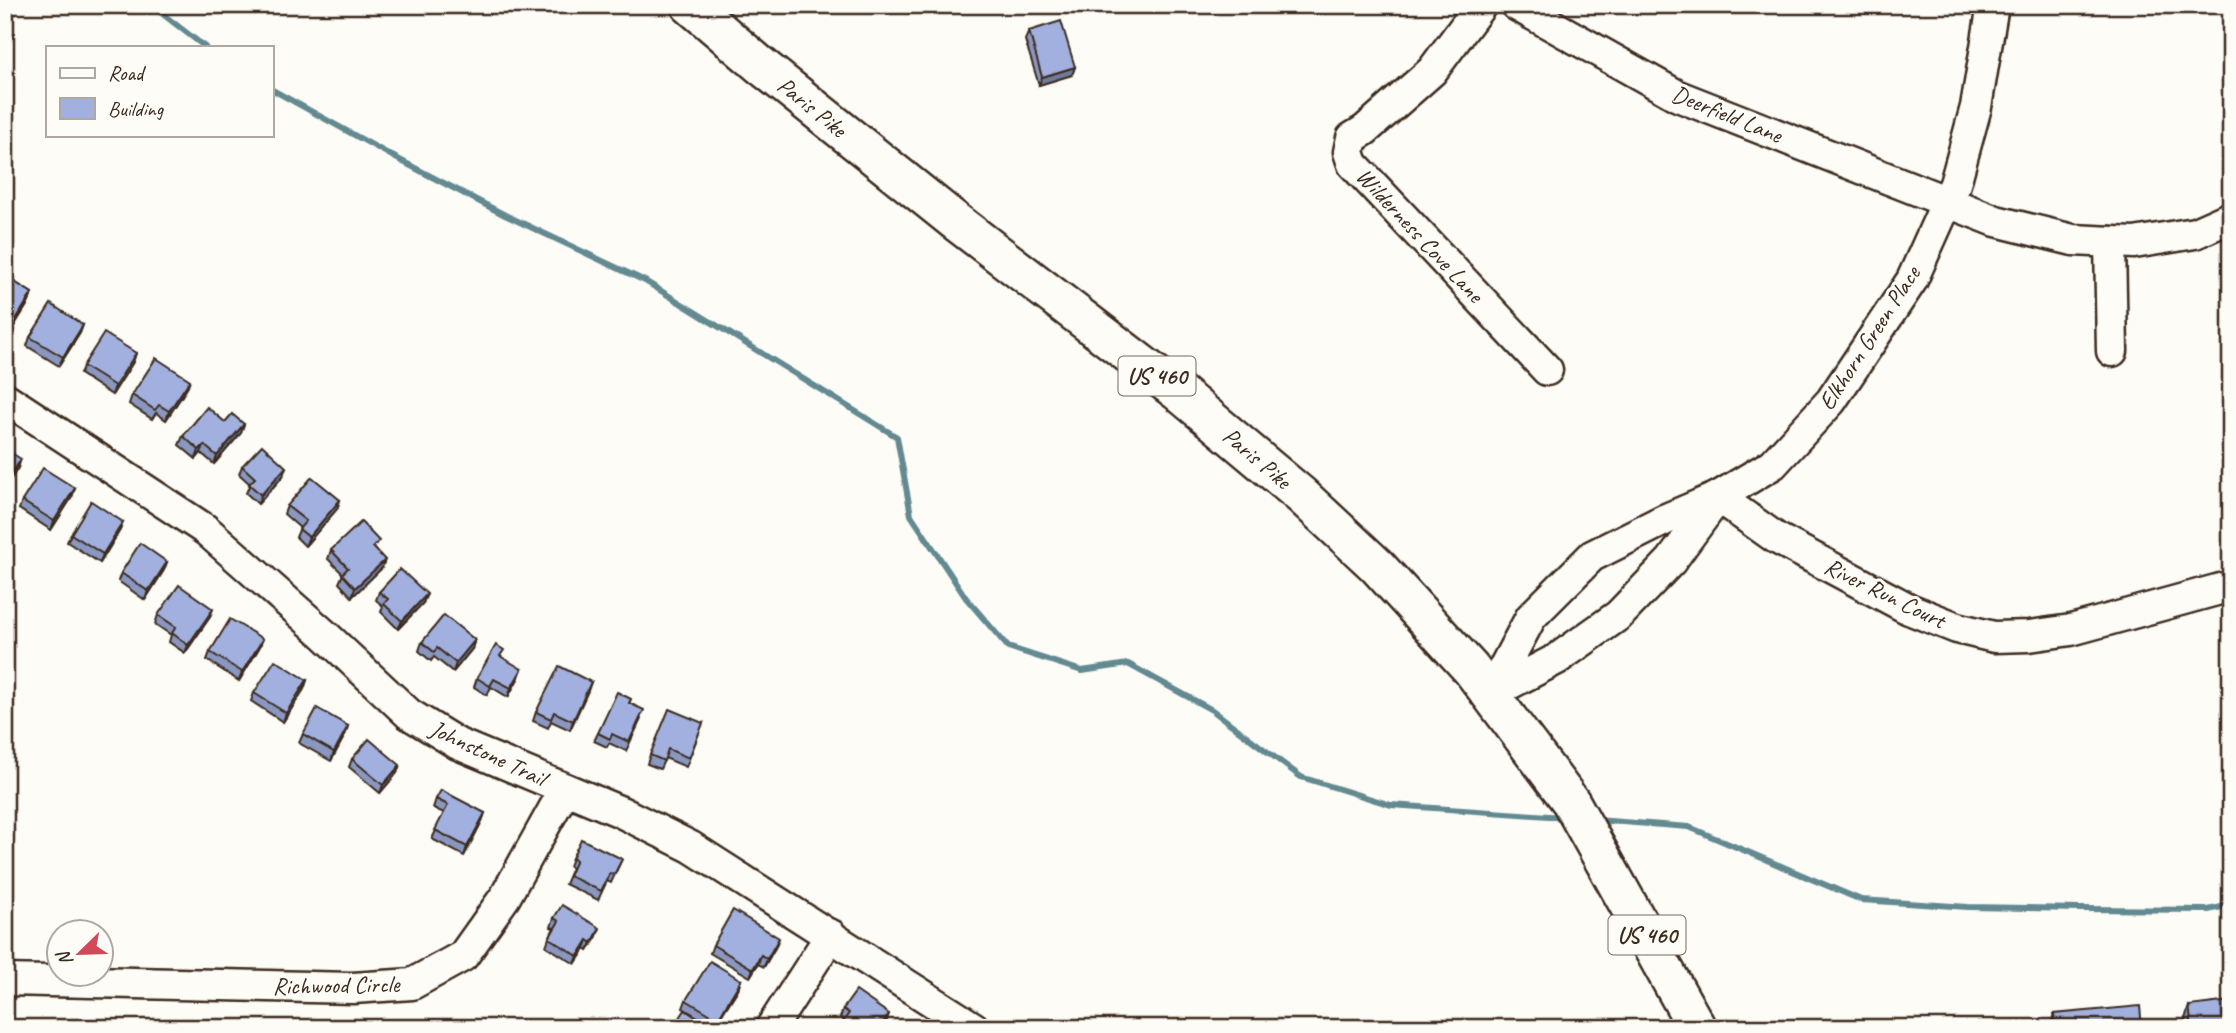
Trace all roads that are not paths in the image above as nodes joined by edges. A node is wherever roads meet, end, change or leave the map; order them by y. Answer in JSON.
{"nodes":[{"id":1,"x":690,"y":5,"type":"edge"},
{"id":2,"x":1482,"y":5,"type":"edge"},
{"id":3,"x":1516,"y":5,"type":"edge"},
{"id":4,"x":1993,"y":5,"type":"edge"},
{"id":5,"x":1947,"y":202,"type":"junction"},
{"id":6,"x":2231,"y":217,"type":"edge"},
{"id":7,"x":2110,"y":242,"type":"junction"},
{"id":8,"x":2112,"y":351,"type":"dead end"},
{"id":9,"x":1547,"y":370,"type":"dead end"},
{"id":10,"x":5,"y":398,"type":"edge"},
{"id":11,"x":1718,"y":497,"type":"junction"},
{"id":12,"x":2231,"y":586,"type":"edge"},
{"id":13,"x":1490,"y":694,"type":"junction"},
{"id":14,"x":565,"y":789,"type":"junction"},
{"id":15,"x":831,"y":935,"type":"junction"},
{"id":16,"x":5,"y":980,"type":"edge"},
{"id":17,"x":771,"y":1028,"type":"edge"},
{"id":18,"x":974,"y":1028,"type":"edge"},
{"id":19,"x":1697,"y":1028,"type":"edge"}],
"edges":[{"from":1,"to":13,"type":"main road","name":"Paris Pike","number":"US 460"},
{"from":2,"to":9,"type":"street","name":"Wilderness Cove Lane"},
{"from":3,"to":5,"type":"street","name":"Deerfield Lane"},
{"from":4,"to":5,"type":"street","name":"Elkhorn Green Place"},
{"from":5,"to":7,"type":"street","name":"Deerfield Lane"},
{"from":5,"to":11,"type":"street","name":"Elkhorn Green Place"},
{"from":6,"to":7,"type":"street","name":"Deerfield Lane"},
{"from":7,"to":8,"type":"street"},
{"from":10,"to":14,"type":"street","name":"Johnstone Trail"},
{"from":11,"to":12,"type":"street","name":"River Run Court"},
{"from":11,"to":13,"type":"street","name":"Elkhorn Green Place"},
{"from":11,"to":13,"type":"street"},
{"from":13,"to":19,"type":"main road","name":"Paris Pike","number":"US 460"},
{"from":14,"to":15,"type":"street","name":"Johnstone Trail"},
{"from":14,"to":16,"type":"street","name":"Richwood Circle"},
{"from":15,"to":17,"type":"street"},
{"from":15,"to":18,"type":"street","name":"Johnstone Trail"}]}
